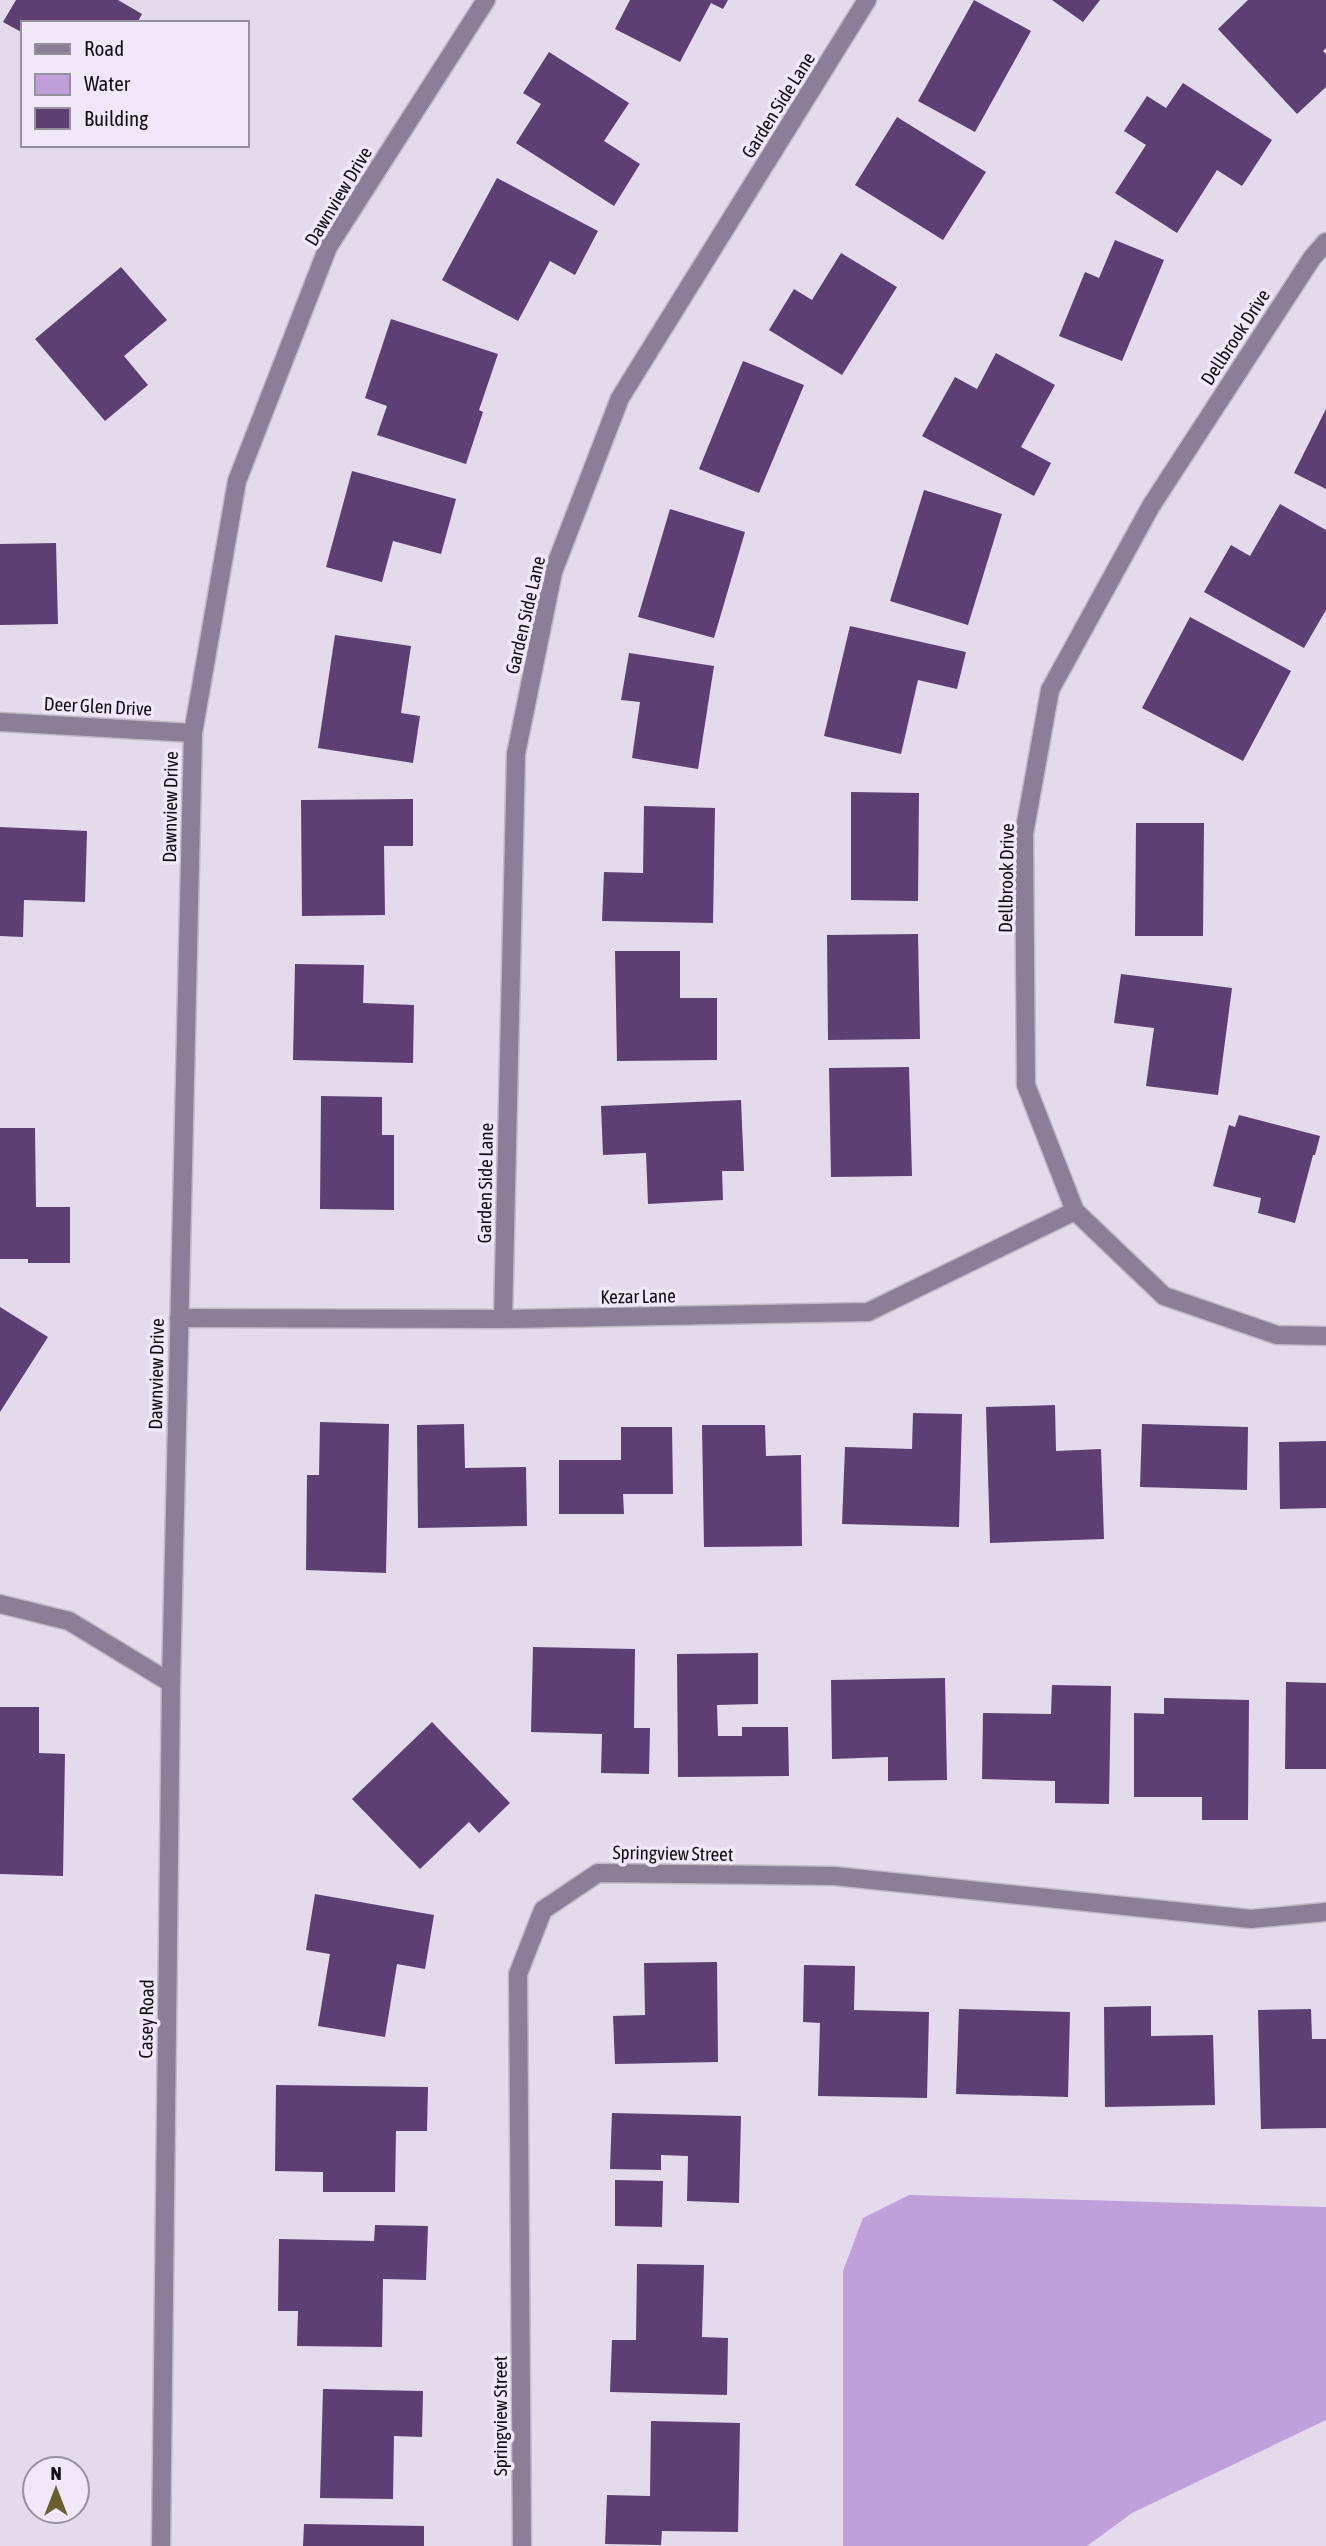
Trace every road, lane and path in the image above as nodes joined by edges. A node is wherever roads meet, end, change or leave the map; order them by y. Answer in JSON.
{"nodes":[{"id":1,"x":486,"y":0,"type":"edge"},
{"id":2,"x":867,"y":0,"type":"edge"},
{"id":3,"x":1326,"y":242,"type":"edge"},
{"id":4,"x":0,"y":722,"type":"edge"},
{"id":5,"x":193,"y":733,"type":"junction"},
{"id":6,"x":1075,"y":1211,"type":"junction"},
{"id":7,"x":178,"y":1318,"type":"junction"},
{"id":8,"x":503,"y":1319,"type":"junction"},
{"id":9,"x":1326,"y":1336,"type":"edge"},
{"id":10,"x":0,"y":1604,"type":"edge"},
{"id":11,"x":171,"y":1683,"type":"junction"},
{"id":12,"x":1326,"y":1912,"type":"edge"},
{"id":13,"x":161,"y":2546,"type":"edge"},
{"id":14,"x":522,"y":2546,"type":"edge"}],
"edges":[{"from":1,"to":5,"type":"street","name":"Dawnview Drive"},
{"from":2,"to":8,"type":"street","name":"Garden Side Lane"},
{"from":3,"to":6,"type":"street","name":"Dellbrook Drive"},
{"from":4,"to":5,"type":"street","name":"Deer Glen Drive"},
{"from":5,"to":7,"type":"street","name":"Dawnview Drive"},
{"from":6,"to":8,"type":"street","name":"Kezar Lane"},
{"from":6,"to":9,"type":"street","name":"Dellbrook Drive"},
{"from":7,"to":8,"type":"street","name":"Kezar Lane"},
{"from":7,"to":11,"type":"street","name":"Dawnview Drive"},
{"from":10,"to":11,"type":"street"},
{"from":11,"to":13,"type":"street","name":"Casey Road"},
{"from":12,"to":14,"type":"street","name":"Springview Street"}]}
